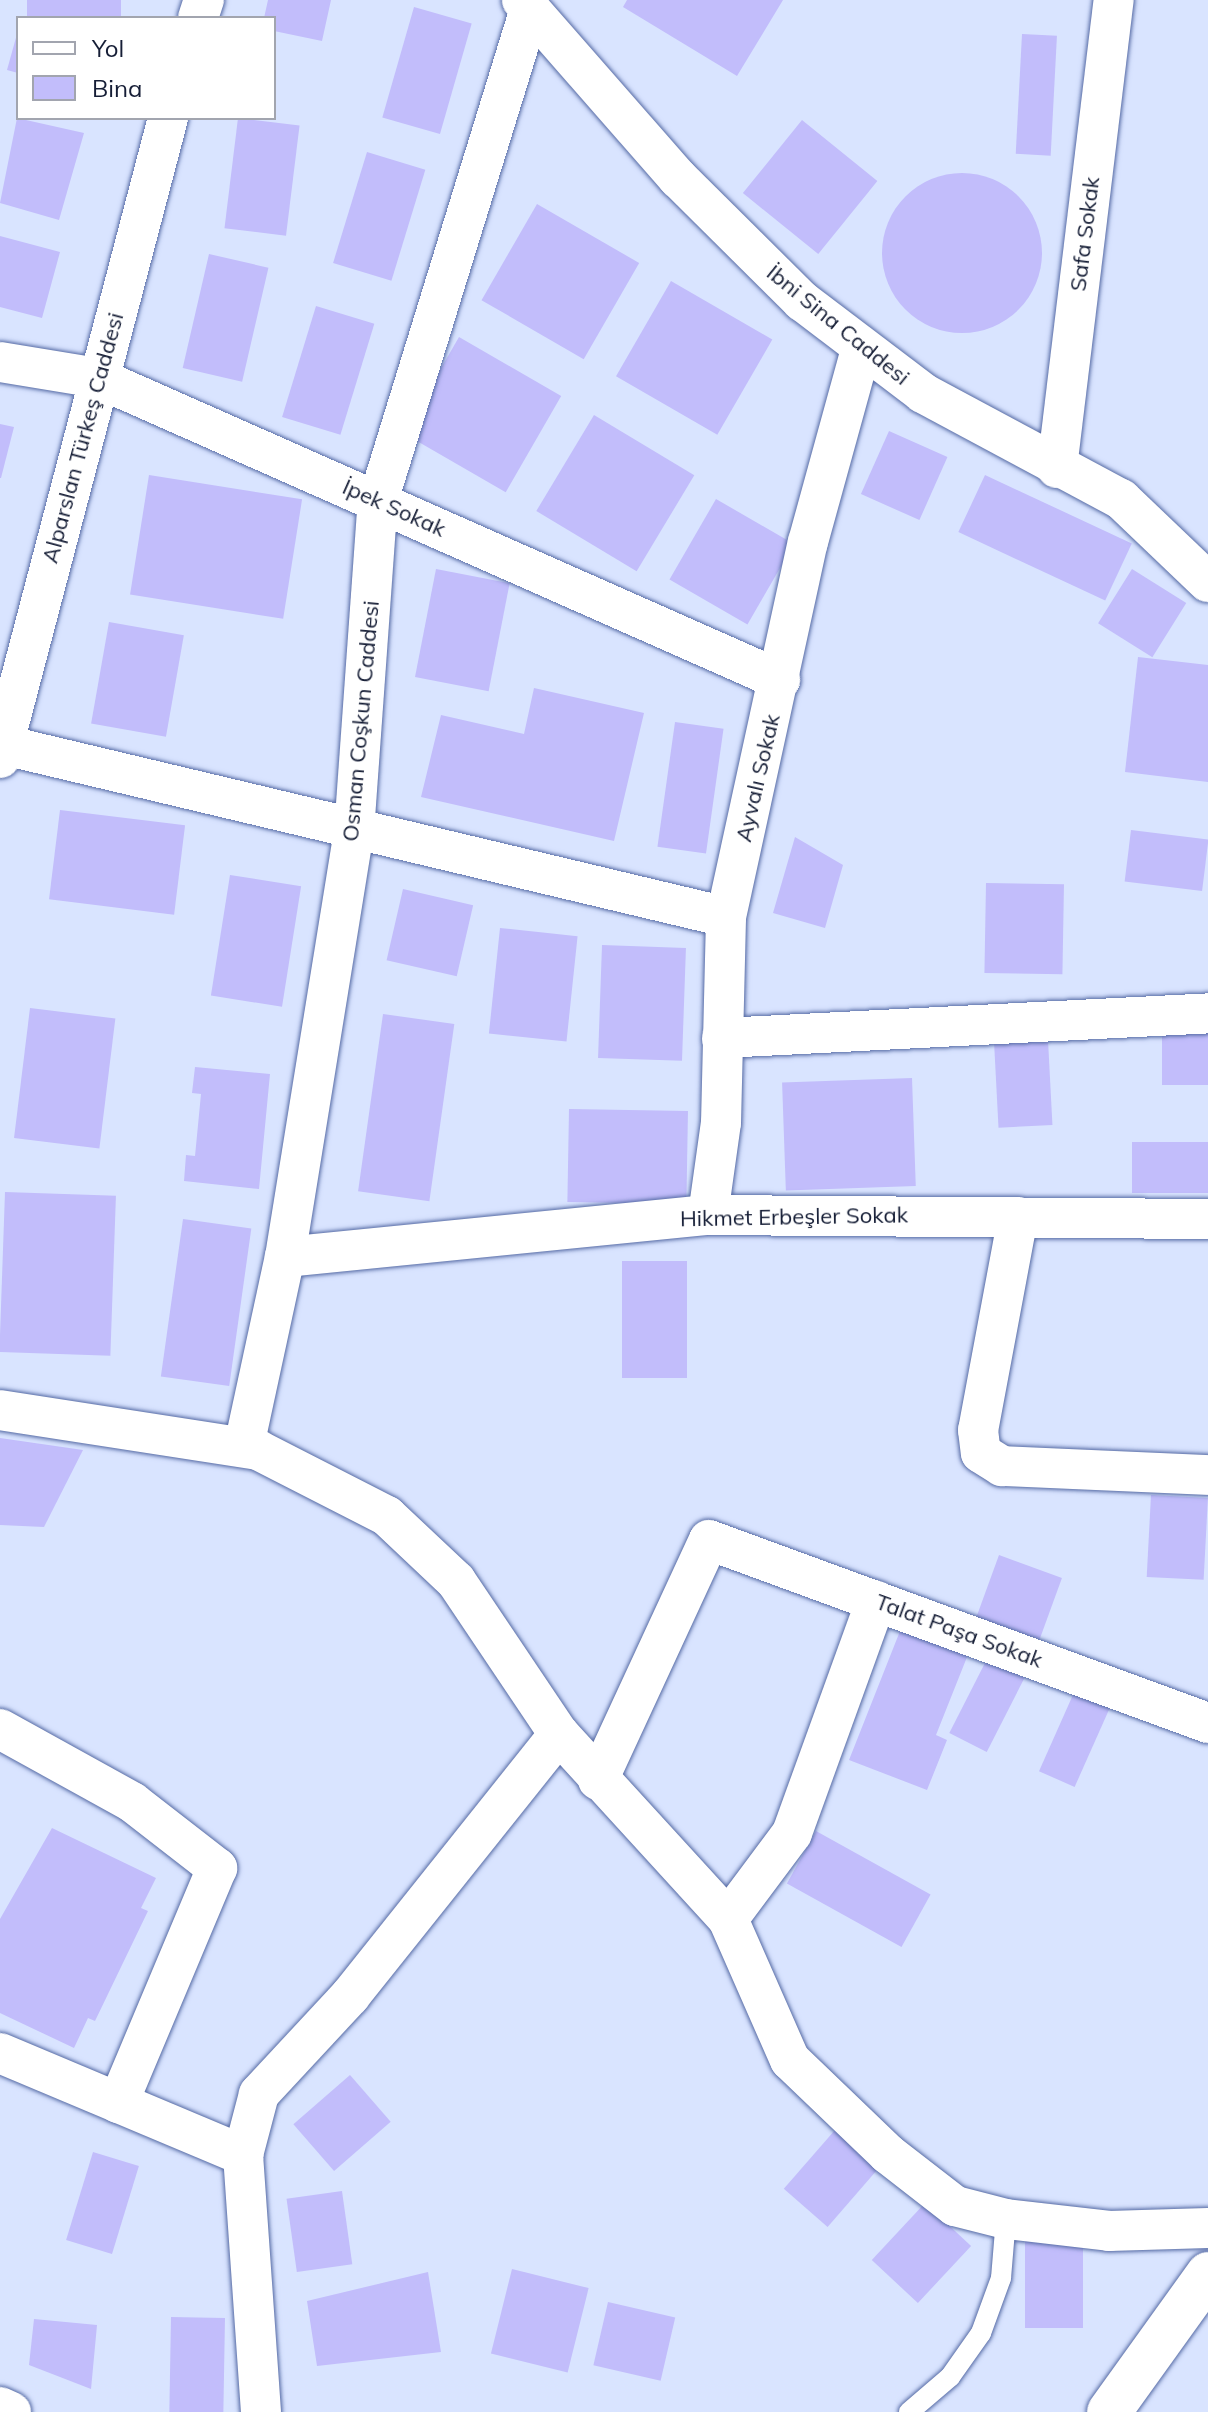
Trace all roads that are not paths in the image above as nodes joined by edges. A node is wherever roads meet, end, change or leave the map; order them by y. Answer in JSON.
{"nodes":[{"id":1,"x":1114,"y":0,"type":"edge"},
{"id":2,"x":526,"y":5,"type":"edge"},
{"id":3,"x":167,"y":120,"type":"edge"},
{"id":4,"x":861,"y":349,"type":"junction"},
{"id":5,"x":0,"y":362,"type":"edge"},
{"id":6,"x":98,"y":378,"type":"junction"},
{"id":7,"x":1057,"y":468,"type":"junction"},
{"id":8,"x":378,"y":501,"type":"junction"},
{"id":9,"x":1208,"y":582,"type":"edge"},
{"id":10,"x":780,"y":680,"type":"junction"},
{"id":11,"x":1,"y":749,"type":"edge"},
{"id":12,"x":354,"y":832,"type":"junction"},
{"id":13,"x":726,"y":917,"type":"junction"},
{"id":14,"x":1208,"y":1013,"type":"edge"},
{"id":15,"x":722,"y":1038,"type":"junction"},
{"id":16,"x":708,"y":1215,"type":"junction"},
{"id":17,"x":1018,"y":1217,"type":"junction"},
{"id":18,"x":1208,"y":1219,"type":"edge"},
{"id":19,"x":285,"y":1257,"type":"junction"},
{"id":20,"x":0,"y":1410,"type":"edge"},
{"id":21,"x":244,"y":1446,"type":"junction"},
{"id":22,"x":1208,"y":1475,"type":"edge"},
{"id":23,"x":876,"y":1601,"type":"junction"},
{"id":24,"x":1205,"y":1712,"type":"edge"},
{"id":25,"x":0,"y":1729,"type":"edge"},
{"id":26,"x":559,"y":1734,"type":"junction"},
{"id":27,"x":598,"y":1780,"type":"junction"},
{"id":28,"x":728,"y":1919,"type":"junction"},
{"id":29,"x":0,"y":2053,"type":"edge"},
{"id":30,"x":118,"y":2103,"type":"junction"},
{"id":31,"x":243,"y":2155,"type":"junction"},
{"id":32,"x":1006,"y":2219,"type":"junction"},
{"id":33,"x":1208,"y":2228,"type":"edge"},
{"id":34,"x":1208,"y":2274,"type":"edge"},
{"id":35,"x":0,"y":2407,"type":"edge"},
{"id":36,"x":11,"y":2412,"type":"edge"},
{"id":37,"x":261,"y":2412,"type":"edge"},
{"id":38,"x":909,"y":2412,"type":"edge"},
{"id":39,"x":1109,"y":2412,"type":"edge"}],
"edges":[{"from":1,"to":7,"type":"street","name":"Safa Sokak"},
{"from":2,"to":4,"type":"street","name":"İbni Sina Caddesi"},
{"from":2,"to":8,"type":"street","name":"Osman Coşkun Caddesi"},
{"from":3,"to":6,"type":"street","name":"Alparslan Türkeş Caddesi"},
{"from":4,"to":7,"type":"street","name":"İbni Sina Caddesi"},
{"from":4,"to":10,"type":"street","name":"Ayvalı Sokak"},
{"from":5,"to":6,"type":"street","name":"İpek Sokak"},
{"from":6,"to":8,"type":"street","name":"İpek Sokak"},
{"from":6,"to":11,"type":"street","name":"Alparslan Türkeş Caddesi"},
{"from":7,"to":9,"type":"street","name":"İbni Sina Caddesi"},
{"from":8,"to":10,"type":"street","name":"İpek Sokak"},
{"from":8,"to":12,"type":"street","name":"Osman Coşkun Caddesi"},
{"from":10,"to":13,"type":"street","name":"Ayvalı Sokak"},
{"from":11,"to":12,"type":"street"},
{"from":12,"to":13,"type":"street"},
{"from":12,"to":19,"type":"street","name":"Osman Coşkun Caddesi"},
{"from":13,"to":15,"type":"street","name":"Ayvalı Sokak"},
{"from":14,"to":15,"type":"street"},
{"from":15,"to":16,"type":"street","name":"Ayvalı Sokak"},
{"from":16,"to":17,"type":"street","name":"Hikmet Erbeşler Sokak"},
{"from":16,"to":19,"type":"street","name":"Hikmet Erbeşler Sokak"},
{"from":17,"to":18,"type":"street","name":"Hikmet Erbeşler Sokak"},
{"from":17,"to":22,"type":"street"},
{"from":19,"to":21,"type":"street","name":"Osman Coşkun Caddesi"},
{"from":20,"to":21,"type":"street"},
{"from":21,"to":26,"type":"street"},
{"from":23,"to":24,"type":"street","name":"Talat Paşa Sokak"},
{"from":23,"to":27,"type":"street","name":"Talat Paşa Sokak"},
{"from":23,"to":28,"type":"street"},
{"from":25,"to":30,"type":"street"},
{"from":26,"to":27,"type":"street"},
{"from":26,"to":31,"type":"street"},
{"from":27,"to":28,"type":"street"},
{"from":28,"to":32,"type":"street"},
{"from":29,"to":30,"type":"street"},
{"from":30,"to":31,"type":"street"},
{"from":31,"to":37,"type":"street"},
{"from":32,"to":33,"type":"street"},
{"from":32,"to":38,"type":"lane"},
{"from":34,"to":39,"type":"main road"},
{"from":35,"to":36,"type":"street"}]}
